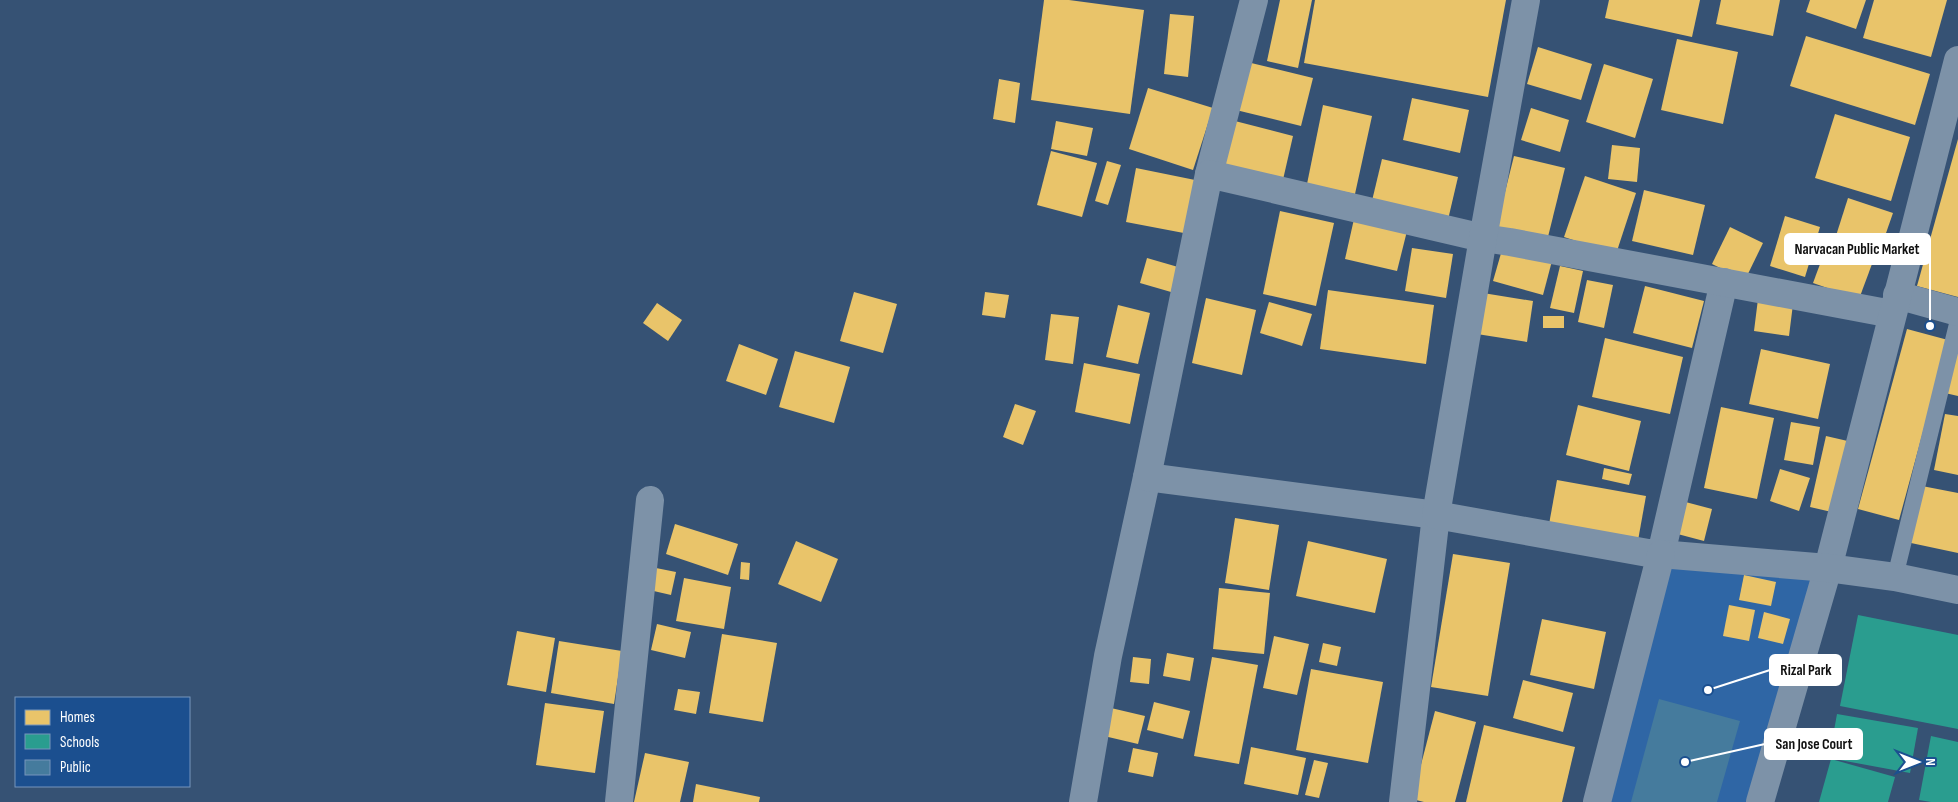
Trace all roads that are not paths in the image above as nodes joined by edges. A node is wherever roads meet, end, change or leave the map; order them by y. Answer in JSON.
{"nodes":[{"id":1,"x":1254,"y":0,"type":"edge"},
{"id":2,"x":1526,"y":0,"type":"edge"},
{"id":3,"x":1958,"y":60,"type":"edge"},
{"id":4,"x":1209,"y":174,"type":"junction"},
{"id":5,"x":1483,"y":238,"type":"junction"},
{"id":6,"x":1724,"y":282,"type":"junction"},
{"id":7,"x":1894,"y":304,"type":"junction"},
{"id":8,"x":1958,"y":312,"type":"edge"},
{"id":9,"x":1958,"y":320,"type":"edge"},
{"id":10,"x":1147,"y":477,"type":"junction"},
{"id":11,"x":650,"y":500,"type":"dead end"},
{"id":12,"x":1436,"y":516,"type":"junction"},
{"id":13,"x":1661,"y":554,"type":"junction"},
{"id":14,"x":1828,"y":568,"type":"junction"},
{"id":15,"x":1895,"y":577,"type":"junction"},
{"id":16,"x":1958,"y":590,"type":"edge"},
{"id":17,"x":619,"y":802,"type":"edge"},
{"id":18,"x":1083,"y":802,"type":"edge"},
{"id":19,"x":1403,"y":802,"type":"edge"},
{"id":20,"x":1597,"y":802,"type":"edge"},
{"id":21,"x":1760,"y":802,"type":"edge"}],
"edges":[{"from":1,"to":4,"type":"street"},
{"from":2,"to":5,"type":"street"},
{"from":3,"to":7,"type":"street"},
{"from":4,"to":5,"type":"street"},
{"from":4,"to":10,"type":"street"},
{"from":5,"to":6,"type":"street"},
{"from":5,"to":12,"type":"street"},
{"from":6,"to":7,"type":"street"},
{"from":6,"to":13,"type":"street"},
{"from":7,"to":8,"type":"street"},
{"from":7,"to":14,"type":"street"},
{"from":9,"to":15,"type":"lane"},
{"from":10,"to":12,"type":"street"},
{"from":10,"to":18,"type":"street"},
{"from":11,"to":17,"type":"street"},
{"from":12,"to":13,"type":"street"},
{"from":12,"to":19,"type":"street"},
{"from":13,"to":14,"type":"street"},
{"from":13,"to":20,"type":"street"},
{"from":14,"to":15,"type":"street"},
{"from":14,"to":21,"type":"street"},
{"from":15,"to":16,"type":"street"}]}
